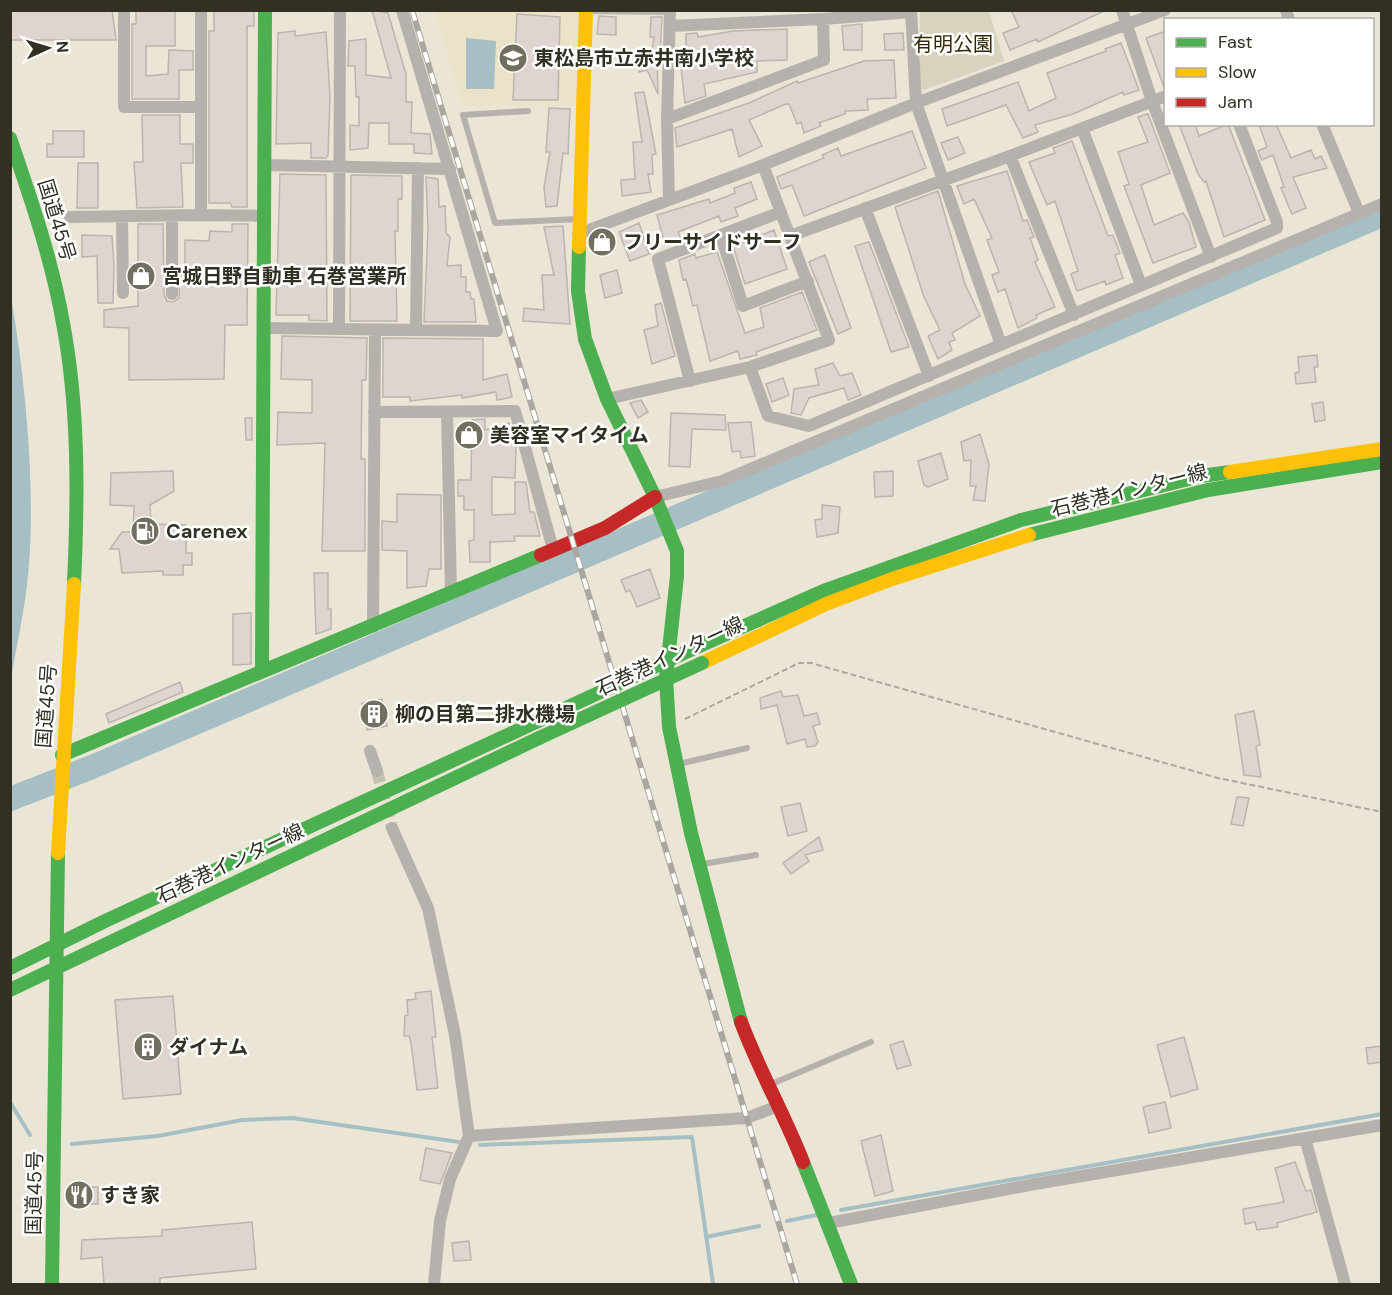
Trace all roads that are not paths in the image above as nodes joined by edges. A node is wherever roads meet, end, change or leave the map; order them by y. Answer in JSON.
{"nodes":[{"id":1,"x":124,"y":10,"type":"edge"},
{"id":2,"x":201,"y":10,"type":"edge"},
{"id":3,"x":265,"y":10,"type":"edge"},
{"id":4,"x":340,"y":10,"type":"edge"},
{"id":5,"x":402,"y":10,"type":"edge"},
{"id":6,"x":586,"y":10,"type":"edge"},
{"id":7,"x":1122,"y":10,"type":"edge"},
{"id":8,"x":1165,"y":10,"type":"edge"},
{"id":9,"x":670,"y":11,"type":"edge"},
{"id":10,"x":911,"y":11,"type":"edge"},
{"id":11,"x":823,"y":20,"type":"junction"},
{"id":12,"x":1127,"y":25,"type":"junction"},
{"id":13,"x":670,"y":26,"type":"junction"},
{"id":14,"x":1164,"y":97,"type":"edge"},
{"id":15,"x":1152,"y":101,"type":"junction"},
{"id":16,"x":916,"y":103,"type":"junction"},
{"id":17,"x":199,"y":107,"type":"junction"},
{"id":18,"x":528,"y":111,"type":"dead end"},
{"id":19,"x":667,"y":119,"type":"junction"},
{"id":20,"x":1240,"y":126,"type":"edge"},
{"id":21,"x":1323,"y":126,"type":"edge"},
{"id":22,"x":1082,"y":128,"type":"junction"},
{"id":23,"x":10,"y":138,"type":"edge"},
{"id":24,"x":1010,"y":156,"type":"junction"},
{"id":25,"x":265,"y":165,"type":"junction"},
{"id":26,"x":763,"y":165,"type":"junction"},
{"id":27,"x":342,"y":167,"type":"junction"},
{"id":28,"x":418,"y":168,"type":"junction"},
{"id":29,"x":450,"y":169,"type":"junction"},
{"id":30,"x":942,"y":181,"type":"junction"},
{"id":31,"x":669,"y":199,"type":"junction"},
{"id":32,"x":1382,"y":204,"type":"edge"},
{"id":33,"x":865,"y":208,"type":"junction"},
{"id":34,"x":782,"y":212,"type":"junction"},
{"id":35,"x":1359,"y":213,"type":"junction"},
{"id":36,"x":201,"y":215,"type":"junction"},
{"id":37,"x":122,"y":216,"type":"junction"},
{"id":38,"x":172,"y":216,"type":"junction"},
{"id":39,"x":264,"y":216,"type":"junction"},
{"id":40,"x":70,"y":217,"type":"dead end"},
{"id":41,"x":578,"y":226,"type":"junction"},
{"id":42,"x":721,"y":236,"type":"junction"},
{"id":43,"x":790,"y":236,"type":"junction"},
{"id":44,"x":1211,"y":257,"type":"junction"},
{"id":45,"x":808,"y":281,"type":"junction"},
{"id":46,"x":1141,"y":285,"type":"junction"},
{"id":47,"x":123,"y":293,"type":"dead end"},
{"id":48,"x":172,"y":294,"type":"dead end"},
{"id":49,"x":1074,"y":315,"type":"junction"},
{"id":50,"x":264,"y":328,"type":"junction"},
{"id":51,"x":339,"y":329,"type":"junction"},
{"id":52,"x":375,"y":330,"type":"junction"},
{"id":53,"x":417,"y":330,"type":"junction"},
{"id":54,"x":1001,"y":345,"type":"junction"},
{"id":55,"x":750,"y":367,"type":"junction"},
{"id":56,"x":929,"y":376,"type":"junction"},
{"id":57,"x":690,"y":381,"type":"junction"},
{"id":58,"x":607,"y":399,"type":"junction"},
{"id":59,"x":374,"y":412,"type":"junction"},
{"id":60,"x":447,"y":412,"type":"junction"},
{"id":61,"x":1382,"y":449,"type":"edge"},
{"id":62,"x":1382,"y":462,"type":"edge"},
{"id":63,"x":657,"y":502,"type":"junction"},
{"id":64,"x":553,"y":549,"type":"junction"},
{"id":65,"x":451,"y":592,"type":"junction"},
{"id":66,"x":373,"y":627,"type":"junction"},
{"id":67,"x":262,"y":671,"type":"junction"},
{"id":68,"x":747,"y":748,"type":"dead end"},
{"id":69,"x":370,"y":752,"type":"dead end"},
{"id":70,"x":62,"y":760,"type":"junction"},
{"id":71,"x":675,"y":765,"type":"junction"},
{"id":72,"x":377,"y":771,"type":"tunnel mouth"},
{"id":73,"x":392,"y":828,"type":"tunnel mouth"},
{"id":74,"x":756,"y":855,"type":"dead end"},
{"id":75,"x":699,"y":865,"type":"junction"},
{"id":76,"x":55,"y":946,"type":"junction"},
{"id":77,"x":10,"y":968,"type":"edge"},
{"id":78,"x":54,"y":969,"type":"junction"},
{"id":79,"x":10,"y":990,"type":"edge"},
{"id":80,"x":872,"y":1041,"type":"dead end"},
{"id":81,"x":768,"y":1085,"type":"junction"},
{"id":82,"x":778,"y":1106,"type":"junction"},
{"id":83,"x":1382,"y":1125,"type":"edge"},
{"id":84,"x":469,"y":1136,"type":"junction"},
{"id":85,"x":1305,"y":1138,"type":"junction"},
{"id":86,"x":829,"y":1223,"type":"junction"},
{"id":87,"x":52,"y":1284,"type":"edge"},
{"id":88,"x":434,"y":1284,"type":"edge"},
{"id":89,"x":851,"y":1284,"type":"edge"},
{"id":90,"x":1345,"y":1284,"type":"edge"}],
"edges":[{"from":1,"to":17,"type":"street"},
{"from":2,"to":17,"type":"street"},
{"from":3,"to":25,"type":"main road"},
{"from":4,"to":27,"type":"street"},
{"from":5,"to":29,"type":"street"},
{"from":6,"to":9,"type":"lane"},
{"from":6,"to":41,"type":"main road"},
{"from":7,"to":12,"type":"street"},
{"from":8,"to":12,"type":"street"},
{"from":9,"to":13,"type":"street"},
{"from":10,"to":11,"type":"street"},
{"from":10,"to":16,"type":"street"},
{"from":11,"to":13,"type":"street"},
{"from":11,"to":19,"type":"street"},
{"from":12,"to":15,"type":"street"},
{"from":12,"to":16,"type":"street"},
{"from":13,"to":19,"type":"street"},
{"from":14,"to":15,"type":"street"},
{"from":15,"to":22,"type":"street"},
{"from":15,"to":44,"type":"street"},
{"from":16,"to":26,"type":"street"},
{"from":16,"to":30,"type":"street"},
{"from":17,"to":36,"type":"street"},
{"from":18,"to":41,"type":"lane"},
{"from":19,"to":31,"type":"street"},
{"from":20,"to":44,"type":"street"},
{"from":21,"to":35,"type":"street"},
{"from":22,"to":24,"type":"street"},
{"from":22,"to":46,"type":"street"},
{"from":23,"to":70,"type":"main road","name":"国道45号"},
{"from":24,"to":30,"type":"street"},
{"from":24,"to":49,"type":"street"},
{"from":25,"to":27,"type":"street"},
{"from":25,"to":39,"type":"main road"},
{"from":26,"to":31,"type":"street"},
{"from":26,"to":34,"type":"street"},
{"from":27,"to":28,"type":"street"},
{"from":27,"to":51,"type":"street"},
{"from":28,"to":29,"type":"street"},
{"from":28,"to":53,"type":"street"},
{"from":29,"to":53,"type":"street"},
{"from":30,"to":33,"type":"street"},
{"from":30,"to":54,"type":"street"},
{"from":31,"to":41,"type":"street"},
{"from":32,"to":35,"type":"street"},
{"from":33,"to":43,"type":"street"},
{"from":33,"to":56,"type":"street"},
{"from":34,"to":42,"type":"street"},
{"from":34,"to":43,"type":"street"},
{"from":35,"to":63,"type":"street"},
{"from":36,"to":38,"type":"street"},
{"from":36,"to":39,"type":"street"},
{"from":37,"to":38,"type":"street"},
{"from":37,"to":40,"type":"street"},
{"from":37,"to":47,"type":"street"},
{"from":38,"to":48,"type":"street"},
{"from":39,"to":50,"type":"main road"},
{"from":41,"to":58,"type":"main road"},
{"from":42,"to":45,"type":"street"},
{"from":42,"to":57,"type":"street"},
{"from":43,"to":45,"type":"street"},
{"from":44,"to":46,"type":"street"},
{"from":45,"to":55,"type":"street"},
{"from":46,"to":49,"type":"street"},
{"from":49,"to":54,"type":"street"},
{"from":50,"to":51,"type":"street"},
{"from":50,"to":67,"type":"main road"},
{"from":51,"to":52,"type":"street"},
{"from":52,"to":53,"type":"street"},
{"from":52,"to":59,"type":"street"},
{"from":54,"to":56,"type":"street"},
{"from":55,"to":56,"type":"street"},
{"from":55,"to":57,"type":"street"},
{"from":57,"to":58,"type":"street"},
{"from":58,"to":63,"type":"main road"},
{"from":59,"to":60,"type":"street"},
{"from":59,"to":66,"type":"street"},
{"from":60,"to":64,"type":"street"},
{"from":60,"to":65,"type":"street"},
{"from":61,"to":76,"type":"main road","name":"石巻港インター線","bridge":true},
{"from":62,"to":78,"type":"main road","name":"石巻港インター線","bridge":true},
{"from":63,"to":64,"type":"main road"},
{"from":63,"to":71,"type":"main road"},
{"from":64,"to":65,"type":"main road"},
{"from":65,"to":66,"type":"main road"},
{"from":66,"to":67,"type":"main road"},
{"from":67,"to":70,"type":"main road"},
{"from":68,"to":71,"type":"lane"},
{"from":69,"to":72,"type":"street"},
{"from":70,"to":76,"type":"main road","name":"国道45号"},
{"from":71,"to":75,"type":"main road"},
{"from":73,"to":84,"type":"street"},
{"from":74,"to":75,"type":"lane"},
{"from":75,"to":81,"type":"main road"},
{"from":76,"to":77,"type":"main road","name":"石巻港インター線"},
{"from":76,"to":78,"type":"main road","name":"国道45号"},
{"from":78,"to":79,"type":"main road","name":"石巻港インター線"},
{"from":78,"to":87,"type":"main road","name":"国道45号"},
{"from":80,"to":81,"type":"lane"},
{"from":81,"to":82,"type":"main road"},
{"from":82,"to":84,"type":"street"},
{"from":82,"to":86,"type":"main road"},
{"from":83,"to":85,"type":"street"},
{"from":84,"to":88,"type":"street"},
{"from":85,"to":86,"type":"street"},
{"from":85,"to":90,"type":"street"},
{"from":86,"to":89,"type":"main road"}]}
